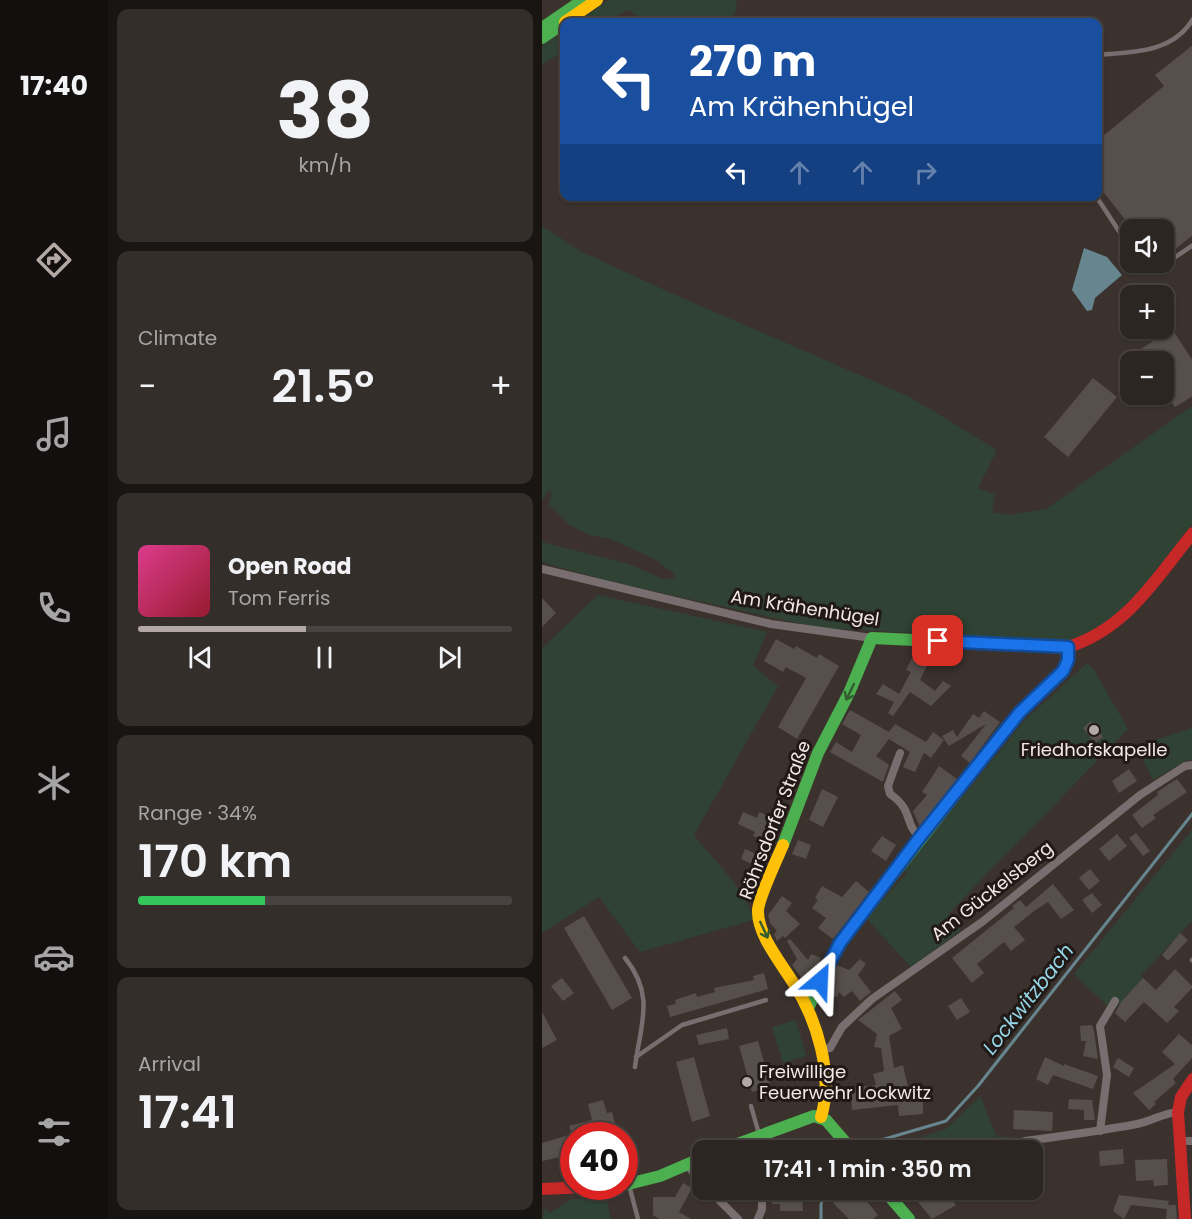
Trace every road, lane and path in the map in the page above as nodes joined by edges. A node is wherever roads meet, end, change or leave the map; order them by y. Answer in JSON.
{"nodes":[{"id":1,"x":583,"y":0,"type":"edge"},
{"id":2,"x":597,"y":0,"type":"edge"},
{"id":3,"x":572,"y":18,"type":"edge"},
{"id":4,"x":1193,"y":19,"type":"edge"},
{"id":5,"x":560,"y":26,"type":"edge"},
{"id":6,"x":542,"y":28,"type":"edge"},
{"id":7,"x":542,"y":38,"type":"edge"},
{"id":8,"x":1102,"y":55,"type":"edge"},
{"id":9,"x":1099,"y":201,"type":"edge"},
{"id":10,"x":1120,"y":233,"type":"edge"},
{"id":11,"x":1193,"y":245,"type":"edge"},
{"id":12,"x":1174,"y":258,"type":"edge"},
{"id":13,"x":1193,"y":532,"type":"edge"},
{"id":14,"x":542,"y":569,"type":"edge"},
{"id":15,"x":872,"y":638,"type":"junction"},
{"id":16,"x":1068,"y":647,"type":"junction"},
{"id":17,"x":899,"y":753,"type":"dead end"},
{"id":18,"x":1193,"y":765,"type":"edge"},
{"id":19,"x":920,"y":837,"type":"junction"},
{"id":20,"x":625,"y":958,"type":"dead end"},
{"id":21,"x":766,"y":1000,"type":"dead end"},
{"id":22,"x":1115,"y":1001,"type":"dead end"},
{"id":23,"x":808,"y":1008,"type":"junction"},
{"id":24,"x":820,"y":1050,"type":"junction"},
{"id":25,"x":636,"y":1057,"type":"junction"},
{"id":26,"x":635,"y":1067,"type":"dead end"},
{"id":27,"x":1193,"y":1079,"type":"edge"},
{"id":28,"x":751,"y":1106,"type":"dead end"},
{"id":29,"x":1178,"y":1112,"type":"junction"},
{"id":30,"x":821,"y":1117,"type":"junction"},
{"id":31,"x":1100,"y":1131,"type":"junction"},
{"id":32,"x":759,"y":1134,"type":"junction"},
{"id":33,"x":745,"y":1140,"type":"edge"},
{"id":34,"x":760,"y":1140,"type":"edge"},
{"id":35,"x":843,"y":1140,"type":"edge"},
{"id":36,"x":1032,"y":1140,"type":"edge"},
{"id":37,"x":1186,"y":1141,"type":"edge"},
{"id":38,"x":692,"y":1163,"type":"edge"},
{"id":39,"x":687,"y":1165,"type":"junction"},
{"id":40,"x":692,"y":1171,"type":"edge"},
{"id":41,"x":638,"y":1181,"type":"edge"},
{"id":42,"x":560,"y":1188,"type":"edge"},
{"id":43,"x":542,"y":1189,"type":"edge"},
{"id":44,"x":632,"y":1200,"type":"edge"},
{"id":45,"x":719,"y":1200,"type":"edge"},
{"id":46,"x":762,"y":1200,"type":"edge"},
{"id":47,"x":893,"y":1200,"type":"edge"},
{"id":48,"x":638,"y":1219,"type":"edge"},
{"id":49,"x":737,"y":1219,"type":"edge"},
{"id":50,"x":758,"y":1219,"type":"edge"},
{"id":51,"x":909,"y":1219,"type":"edge"},
{"id":52,"x":1185,"y":1219,"type":"edge"}],
"edges":[{"from":1,"to":6,"type":"street"},
{"from":2,"to":3,"type":"street"},
{"from":4,"to":8,"type":"lane"},
{"from":5,"to":7,"type":"street"},
{"from":9,"to":10,"type":"lane"},
{"from":11,"to":12,"type":"lane"},
{"from":13,"to":16,"type":"street"},
{"from":14,"to":15,"type":"street","name":"Am Krähenhügel"},
{"from":15,"to":16,"type":"street","name":"Am Krähenhügel"},
{"from":15,"to":23,"type":"street","name":"Röhrsdorfer Straße","one_way":true},
{"from":16,"to":19,"type":"street"},
{"from":17,"to":19,"type":"street"},
{"from":18,"to":24,"type":"street","name":"Am Gückelsberg"},
{"from":19,"to":23,"type":"street"},
{"from":20,"to":25,"type":"lane"},
{"from":21,"to":25,"type":"lane"},
{"from":22,"to":31,"type":"street"},
{"from":23,"to":24,"type":"street","name":"Röhrsdorfer Straße"},
{"from":24,"to":30,"type":"street","name":"Röhrsdorfer Straße"},
{"from":25,"to":26,"type":"lane"},
{"from":27,"to":29,"type":"street"},
{"from":28,"to":32,"type":"lane"},
{"from":29,"to":31,"type":"street"},
{"from":29,"to":37,"type":"street"},
{"from":30,"to":32,"type":"street"},
{"from":30,"to":35,"type":"street"},
{"from":31,"to":36,"type":"street"},
{"from":32,"to":33,"type":"street"},
{"from":32,"to":34,"type":"street"},
{"from":37,"to":52,"type":"street"},
{"from":38,"to":39,"type":"street"},
{"from":39,"to":40,"type":"street"},
{"from":39,"to":41,"type":"street"},
{"from":42,"to":43,"type":"street"},
{"from":44,"to":48,"type":"lane"},
{"from":45,"to":49,"type":"street"},
{"from":46,"to":50,"type":"street"},
{"from":47,"to":51,"type":"street"}]}
